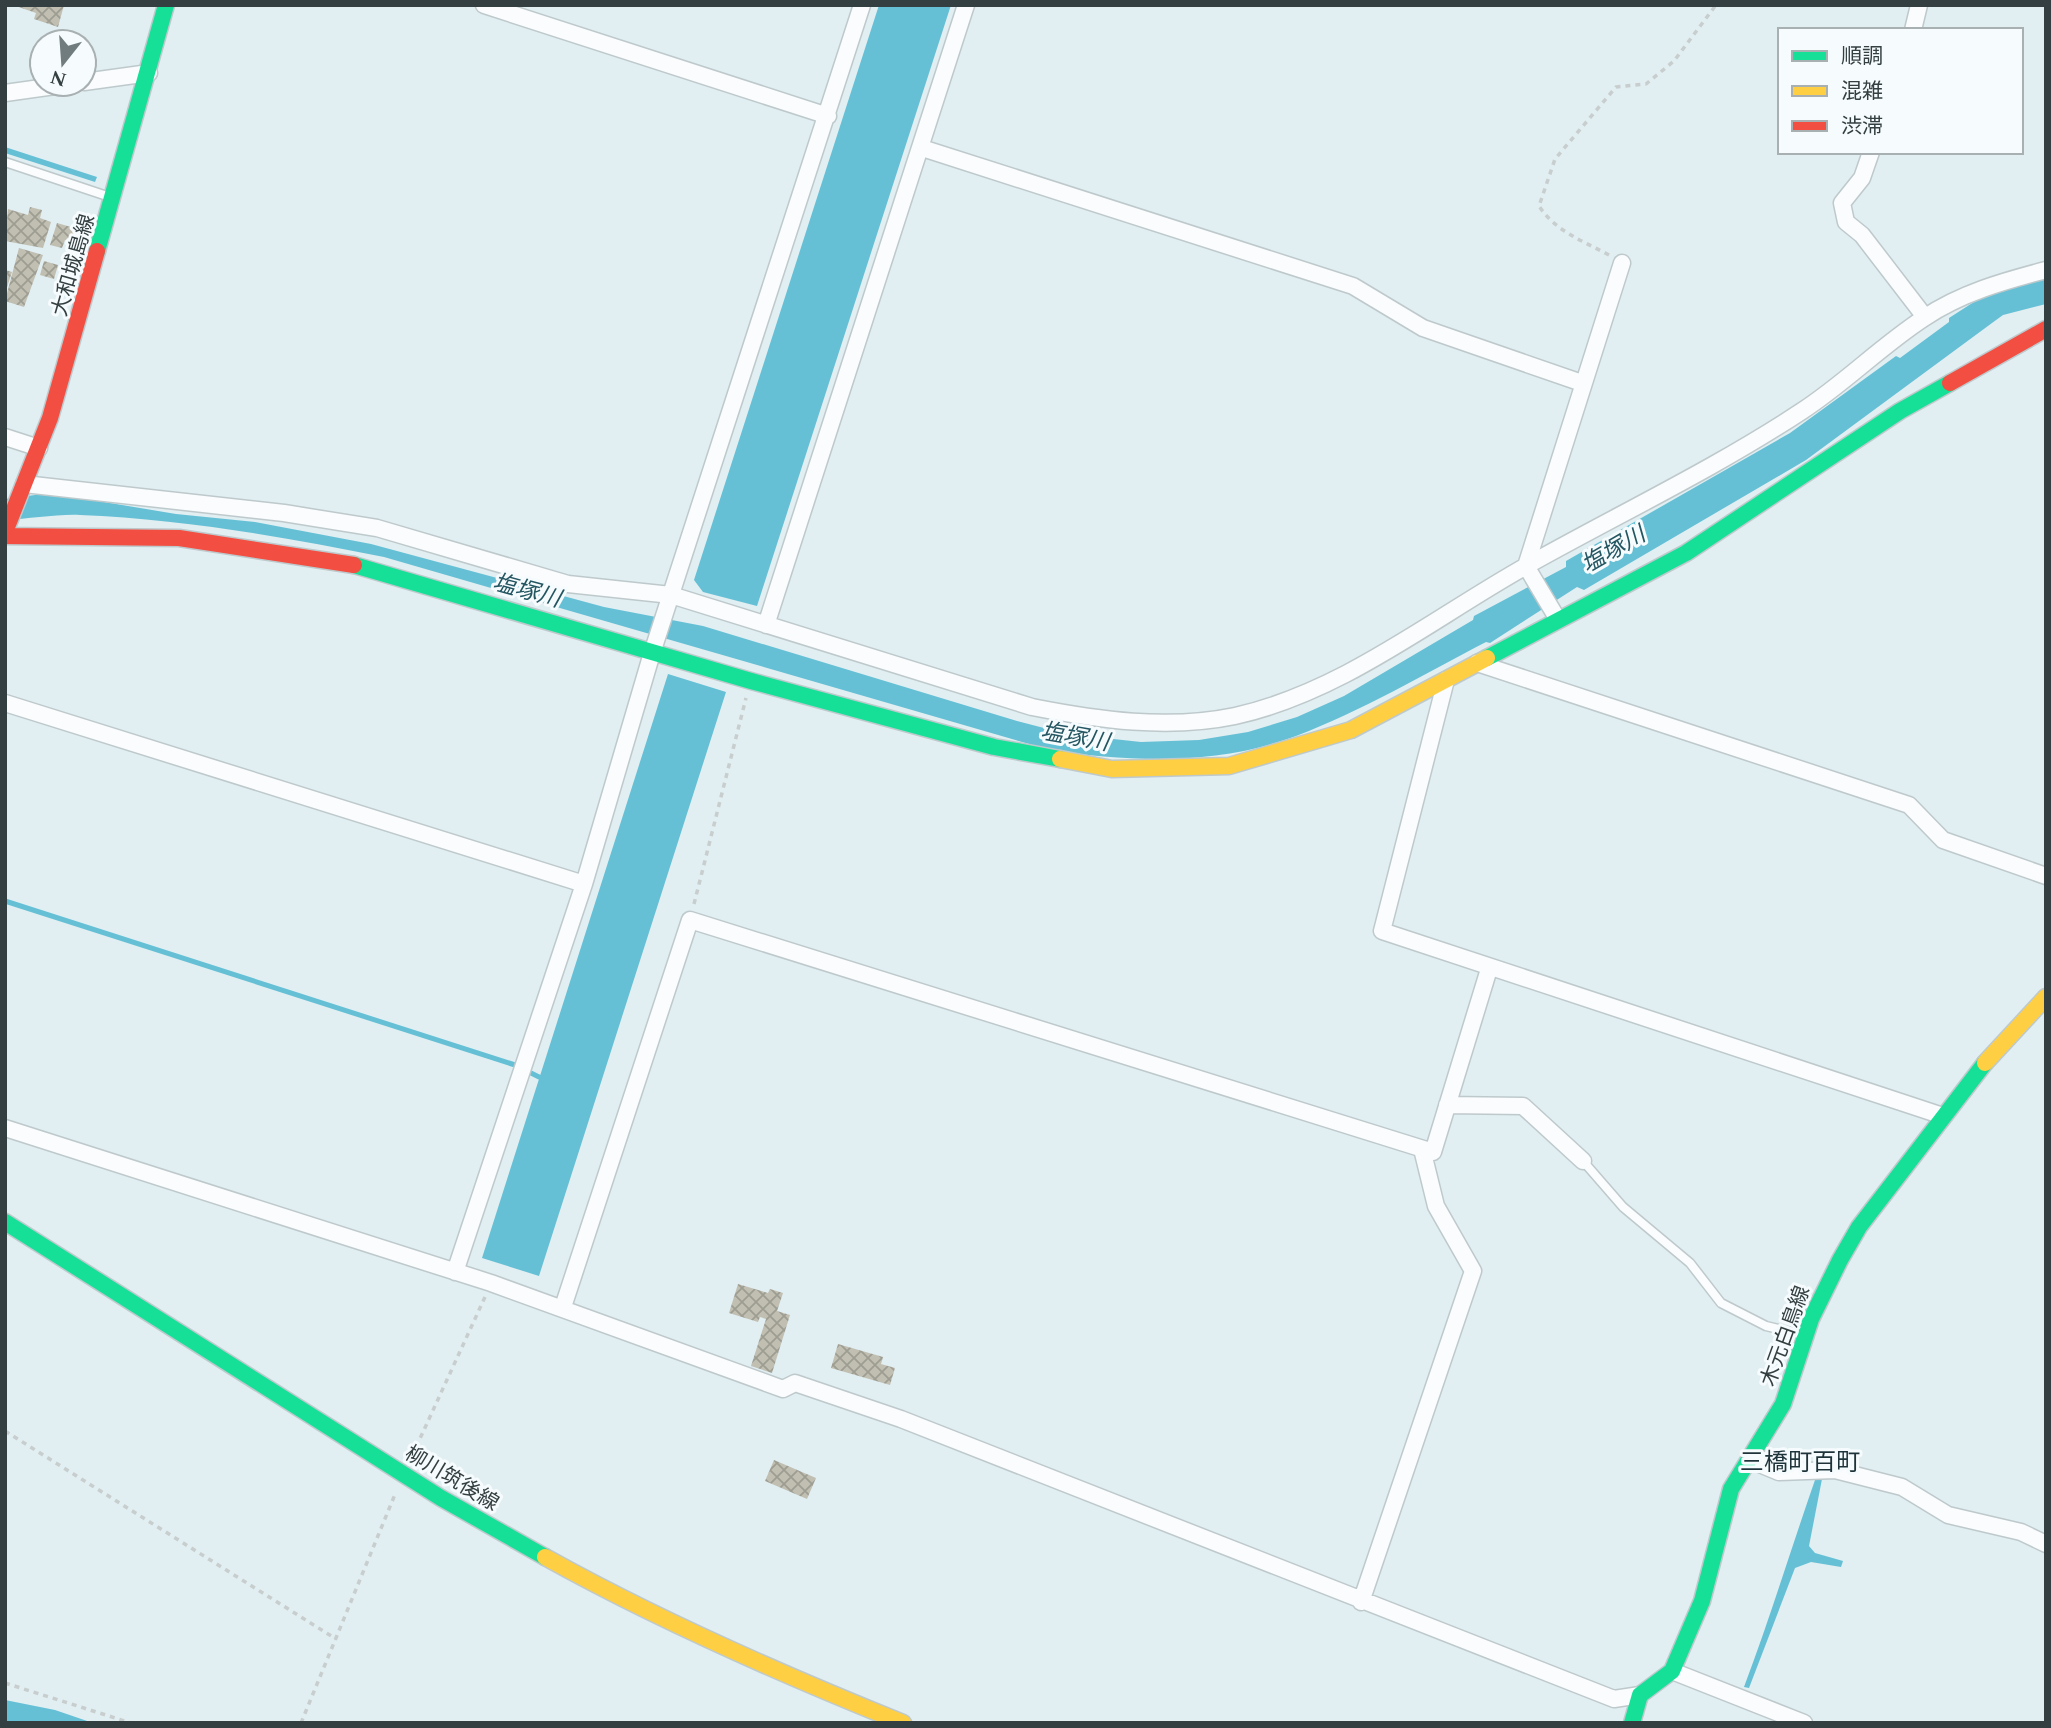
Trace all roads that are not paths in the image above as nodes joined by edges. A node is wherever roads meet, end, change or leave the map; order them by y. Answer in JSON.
{"nodes":[{"id":1,"x":166,"y":5,"type":"edge"},
{"id":2,"x":484,"y":5,"type":"edge"},
{"id":3,"x":862,"y":5,"type":"edge"},
{"id":4,"x":966,"y":5,"type":"edge"},
{"id":5,"x":1919,"y":5,"type":"edge"},
{"id":6,"x":1913,"y":28,"type":"edge"},
{"id":7,"x":149,"y":72,"type":"junction"},
{"id":8,"x":98,"y":80,"type":"edge"},
{"id":9,"x":28,"y":90,"type":"edge"},
{"id":10,"x":5,"y":93,"type":"edge"},
{"id":11,"x":828,"y":116,"type":"junction"},
{"id":12,"x":922,"y":148,"type":"junction"},
{"id":13,"x":1870,"y":154,"type":"edge"},
{"id":14,"x":5,"y":162,"type":"edge"},
{"id":15,"x":104,"y":195,"type":"dead end"},
{"id":16,"x":1622,"y":263,"type":"road end"},
{"id":17,"x":2046,"y":270,"type":"edge"},
{"id":18,"x":1925,"y":317,"type":"junction"},
{"id":19,"x":2046,"y":330,"type":"edge"},
{"id":20,"x":1582,"y":383,"type":"junction"},
{"id":21,"x":5,"y":437,"type":"edge"},
{"id":22,"x":39,"y":448,"type":"junction"},
{"id":23,"x":22,"y":491,"type":"junction"},
{"id":24,"x":6,"y":532,"type":"edge"},
{"id":25,"x":1529,"y":572,"type":"junction"},
{"id":26,"x":671,"y":595,"type":"junction"},
{"id":27,"x":1558,"y":618,"type":"junction"},
{"id":28,"x":766,"y":625,"type":"junction"},
{"id":29,"x":653,"y":653,"type":"junction"},
{"id":30,"x":1477,"y":663,"type":"junction"},
{"id":31,"x":1446,"y":680,"type":"junction"},
{"id":32,"x":5,"y":703,"type":"edge"},
{"id":33,"x":2046,"y":876,"type":"edge"},
{"id":34,"x":583,"y":884,"type":"junction"},
{"id":35,"x":1489,"y":969,"type":"junction"},
{"id":36,"x":2046,"y":997,"type":"edge"},
{"id":37,"x":1447,"y":1105,"type":"junction"},
{"id":38,"x":1944,"y":1116,"type":"junction"},
{"id":39,"x":5,"y":1128,"type":"edge"},
{"id":40,"x":1422,"y":1149,"type":"junction"},
{"id":41,"x":1583,"y":1161,"type":"joint"},
{"id":42,"x":5,"y":1222,"type":"edge"},
{"id":43,"x":456,"y":1272,"type":"junction"},
{"id":44,"x":563,"y":1307,"type":"junction"},
{"id":45,"x":1806,"y":1335,"type":"junction"},
{"id":46,"x":1750,"y":1460,"type":"junction"},
{"id":47,"x":2046,"y":1544,"type":"edge"},
{"id":48,"x":1361,"y":1602,"type":"junction"},
{"id":49,"x":1672,"y":1671,"type":"junction"},
{"id":50,"x":1640,"y":1695,"type":"junction"},
{"id":51,"x":903,"y":1723,"type":"edge"},
{"id":52,"x":1632,"y":1723,"type":"edge"},
{"id":53,"x":1804,"y":1723,"type":"edge"}],
"edges":[{"from":1,"to":7,"type":"main road","name":"大和城島線"},
{"from":2,"to":11,"type":"street"},
{"from":3,"to":11,"type":"street"},
{"from":4,"to":12,"type":"street"},
{"from":5,"to":6,"type":"street"},
{"from":7,"to":8,"type":"street"},
{"from":7,"to":22,"type":"main road","name":"大和城島線"},
{"from":9,"to":10,"type":"street"},
{"from":11,"to":26,"type":"street"},
{"from":12,"to":20,"type":"street"},
{"from":12,"to":28,"type":"street"},
{"from":13,"to":18,"type":"street"},
{"from":14,"to":15,"type":"lane"},
{"from":16,"to":20,"type":"street"},
{"from":17,"to":18,"type":"street"},
{"from":18,"to":25,"type":"street"},
{"from":19,"to":27,"type":"main road"},
{"from":20,"to":25,"type":"street"},
{"from":21,"to":22,"type":"street"},
{"from":22,"to":23,"type":"main road","name":"大和城島線"},
{"from":23,"to":24,"type":"main road","name":"大和城島線"},
{"from":23,"to":26,"type":"street"},
{"from":24,"to":29,"type":"main road"},
{"from":25,"to":27,"type":"street"},
{"from":25,"to":28,"type":"street"},
{"from":26,"to":28,"type":"street"},
{"from":26,"to":29,"type":"street"},
{"from":27,"to":30,"type":"main road"},
{"from":29,"to":31,"type":"main road"},
{"from":29,"to":34,"type":"street"},
{"from":30,"to":31,"type":"main road"},
{"from":30,"to":33,"type":"street"},
{"from":31,"to":35,"type":"street"},
{"from":32,"to":34,"type":"street"},
{"from":34,"to":43,"type":"street"},
{"from":35,"to":37,"type":"street"},
{"from":35,"to":38,"type":"street"},
{"from":36,"to":38,"type":"main road","name":"木元白鳥線"},
{"from":37,"to":40,"type":"street"},
{"from":37,"to":41,"type":"street"},
{"from":38,"to":45,"type":"main road","name":"木元白鳥線"},
{"from":39,"to":43,"type":"street"},
{"from":40,"to":44,"type":"street"},
{"from":40,"to":48,"type":"street"},
{"from":41,"to":45,"type":"lane"},
{"from":42,"to":51,"type":"main road","name":"柳川筑後線"},
{"from":43,"to":44,"type":"street"},
{"from":44,"to":48,"type":"street"},
{"from":45,"to":46,"type":"main road","name":"木元白鳥線"},
{"from":46,"to":47,"type":"street"},
{"from":46,"to":49,"type":"main road","name":"木元白鳥線"},
{"from":48,"to":50,"type":"street"},
{"from":49,"to":50,"type":"main road","name":"木元白鳥線"},
{"from":49,"to":53,"type":"street"},
{"from":50,"to":52,"type":"main road"}]}
